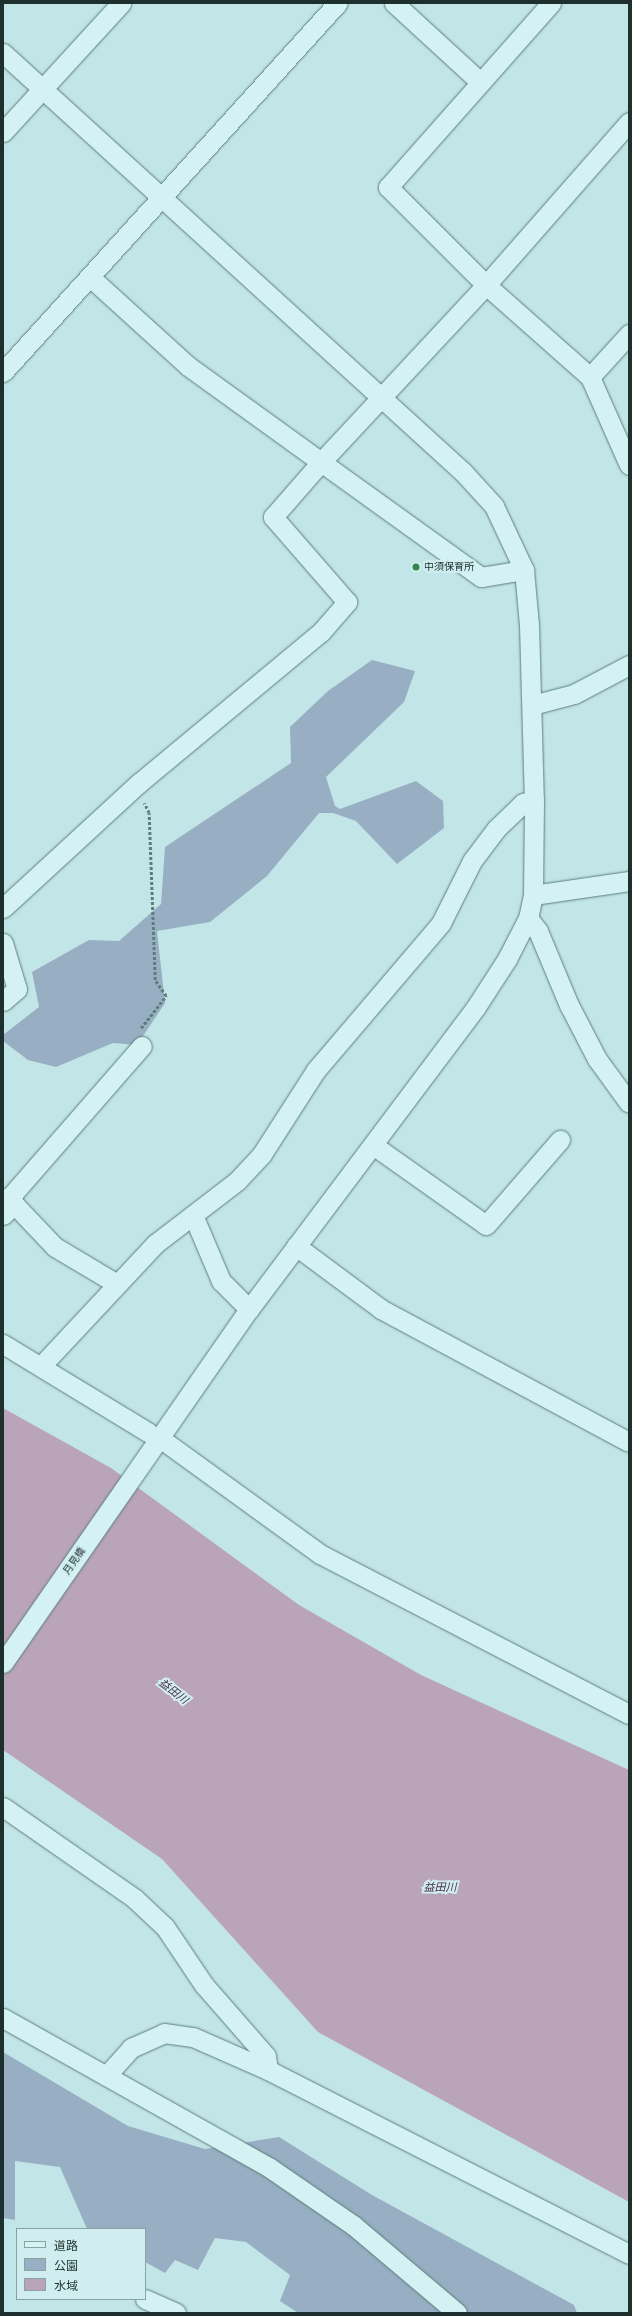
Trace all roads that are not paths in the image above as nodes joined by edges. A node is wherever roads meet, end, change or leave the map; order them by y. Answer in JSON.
{"nodes":[{"id":1,"x":121,"y":3,"type":"edge"},
{"id":2,"x":338,"y":3,"type":"edge"},
{"id":3,"x":394,"y":3,"type":"edge"},
{"id":4,"x":550,"y":3,"type":"edge"},
{"id":5,"x":3,"y":52,"type":"edge"},
{"id":6,"x":479,"y":81,"type":"junction"},
{"id":7,"x":43,"y":89,"type":"junction"},
{"id":8,"x":629,"y":122,"type":"edge"},
{"id":9,"x":3,"y":132,"type":"edge"},
{"id":10,"x":162,"y":197,"type":"junction"},
{"id":11,"x":90,"y":277,"type":"junction"},
{"id":12,"x":486,"y":285,"type":"junction"},
{"id":13,"x":629,"y":334,"type":"edge"},
{"id":14,"x":3,"y":372,"type":"edge"},
{"id":15,"x":590,"y":377,"type":"junction"},
{"id":16,"x":381,"y":397,"type":"junction"},
{"id":17,"x":321,"y":462,"type":"junction"},
{"id":18,"x":629,"y":465,"type":"edge"},
{"id":19,"x":524,"y":570,"type":"junction"},
{"id":20,"x":629,"y":665,"type":"edge"},
{"id":21,"x":532,"y":706,"type":"junction"},
{"id":22,"x":534,"y":800,"type":"junction"},
{"id":23,"x":629,"y":880,"type":"edge"},
{"id":24,"x":533,"y":895,"type":"junction"},
{"id":25,"x":3,"y":908,"type":"edge"},
{"id":26,"x":528,"y":918,"type":"junction"},
{"id":27,"x":3,"y":943,"type":"edge"},
{"id":28,"x":3,"y":1001,"type":"edge"},
{"id":29,"x":142,"y":1046,"type":"road end"},
{"id":30,"x":629,"y":1103,"type":"edge"},
{"id":31,"x":560,"y":1140,"type":"dead end"},
{"id":32,"x":373,"y":1145,"type":"junction"},
{"id":33,"x":9,"y":1210,"type":"edge"},
{"id":34,"x":193,"y":1216,"type":"junction"},
{"id":35,"x":296,"y":1246,"type":"junction"},
{"id":36,"x":117,"y":1284,"type":"junction"},
{"id":37,"x":249,"y":1309,"type":"junction"},
{"id":38,"x":3,"y":1344,"type":"edge"},
{"id":39,"x":41,"y":1366,"type":"junction"},
{"id":40,"x":148,"y":1432,"type":"dead end"},
{"id":41,"x":629,"y":1442,"type":"edge"},
{"id":42,"x":168,"y":1444,"type":"dead end"},
{"id":43,"x":3,"y":1663,"type":"edge"},
{"id":44,"x":629,"y":1714,"type":"edge"},
{"id":45,"x":3,"y":1807,"type":"edge"},
{"id":46,"x":3,"y":2018,"type":"edge"},
{"id":47,"x":268,"y":2070,"type":"junction"},
{"id":48,"x":106,"y":2076,"type":"junction"},
{"id":49,"x":629,"y":2254,"type":"edge"},
{"id":50,"x":146,"y":2299,"type":"edge"},
{"id":51,"x":176,"y":2313,"type":"edge"},
{"id":52,"x":457,"y":2313,"type":"edge"}],
"edges":[{"from":1,"to":7,"type":"street"},
{"from":2,"to":10,"type":"street"},
{"from":3,"to":6,"type":"street"},
{"from":4,"to":6,"type":"street"},
{"from":5,"to":7,"type":"street"},
{"from":6,"to":12,"type":"street"},
{"from":7,"to":9,"type":"street"},
{"from":7,"to":10,"type":"street"},
{"from":8,"to":12,"type":"street"},
{"from":10,"to":11,"type":"street"},
{"from":10,"to":16,"type":"street"},
{"from":11,"to":14,"type":"street"},
{"from":11,"to":17,"type":"street"},
{"from":12,"to":15,"type":"street"},
{"from":12,"to":16,"type":"street"},
{"from":13,"to":15,"type":"street"},
{"from":15,"to":18,"type":"street"},
{"from":16,"to":17,"type":"street"},
{"from":16,"to":19,"type":"street"},
{"from":17,"to":19,"type":"street"},
{"from":17,"to":25,"type":"street"},
{"from":19,"to":21,"type":"street","name":"月見橋"},
{"from":20,"to":21,"type":"street"},
{"from":21,"to":22,"type":"street","name":"月見橋"},
{"from":22,"to":24,"type":"street","name":"月見橋"},
{"from":22,"to":34,"type":"street"},
{"from":23,"to":24,"type":"street"},
{"from":24,"to":26,"type":"street","name":"月見橋"},
{"from":26,"to":30,"type":"street"},
{"from":26,"to":32,"type":"street","name":"月見橋"},
{"from":27,"to":28,"type":"street"},
{"from":29,"to":33,"type":"street"},
{"from":31,"to":32,"type":"street"},
{"from":32,"to":35,"type":"street","name":"月見橋"},
{"from":33,"to":36,"type":"street"},
{"from":34,"to":36,"type":"street"},
{"from":34,"to":37,"type":"street"},
{"from":35,"to":37,"type":"street","name":"月見橋"},
{"from":35,"to":41,"type":"street"},
{"from":36,"to":39,"type":"street"},
{"from":37,"to":43,"type":"street","name":"月見橋"},
{"from":38,"to":39,"type":"street"},
{"from":39,"to":40,"type":"street"},
{"from":42,"to":44,"type":"street"},
{"from":45,"to":47,"type":"street"},
{"from":46,"to":48,"type":"street"},
{"from":47,"to":48,"type":"street"},
{"from":47,"to":49,"type":"street"},
{"from":48,"to":52,"type":"street"},
{"from":50,"to":51,"type":"street"}]}
